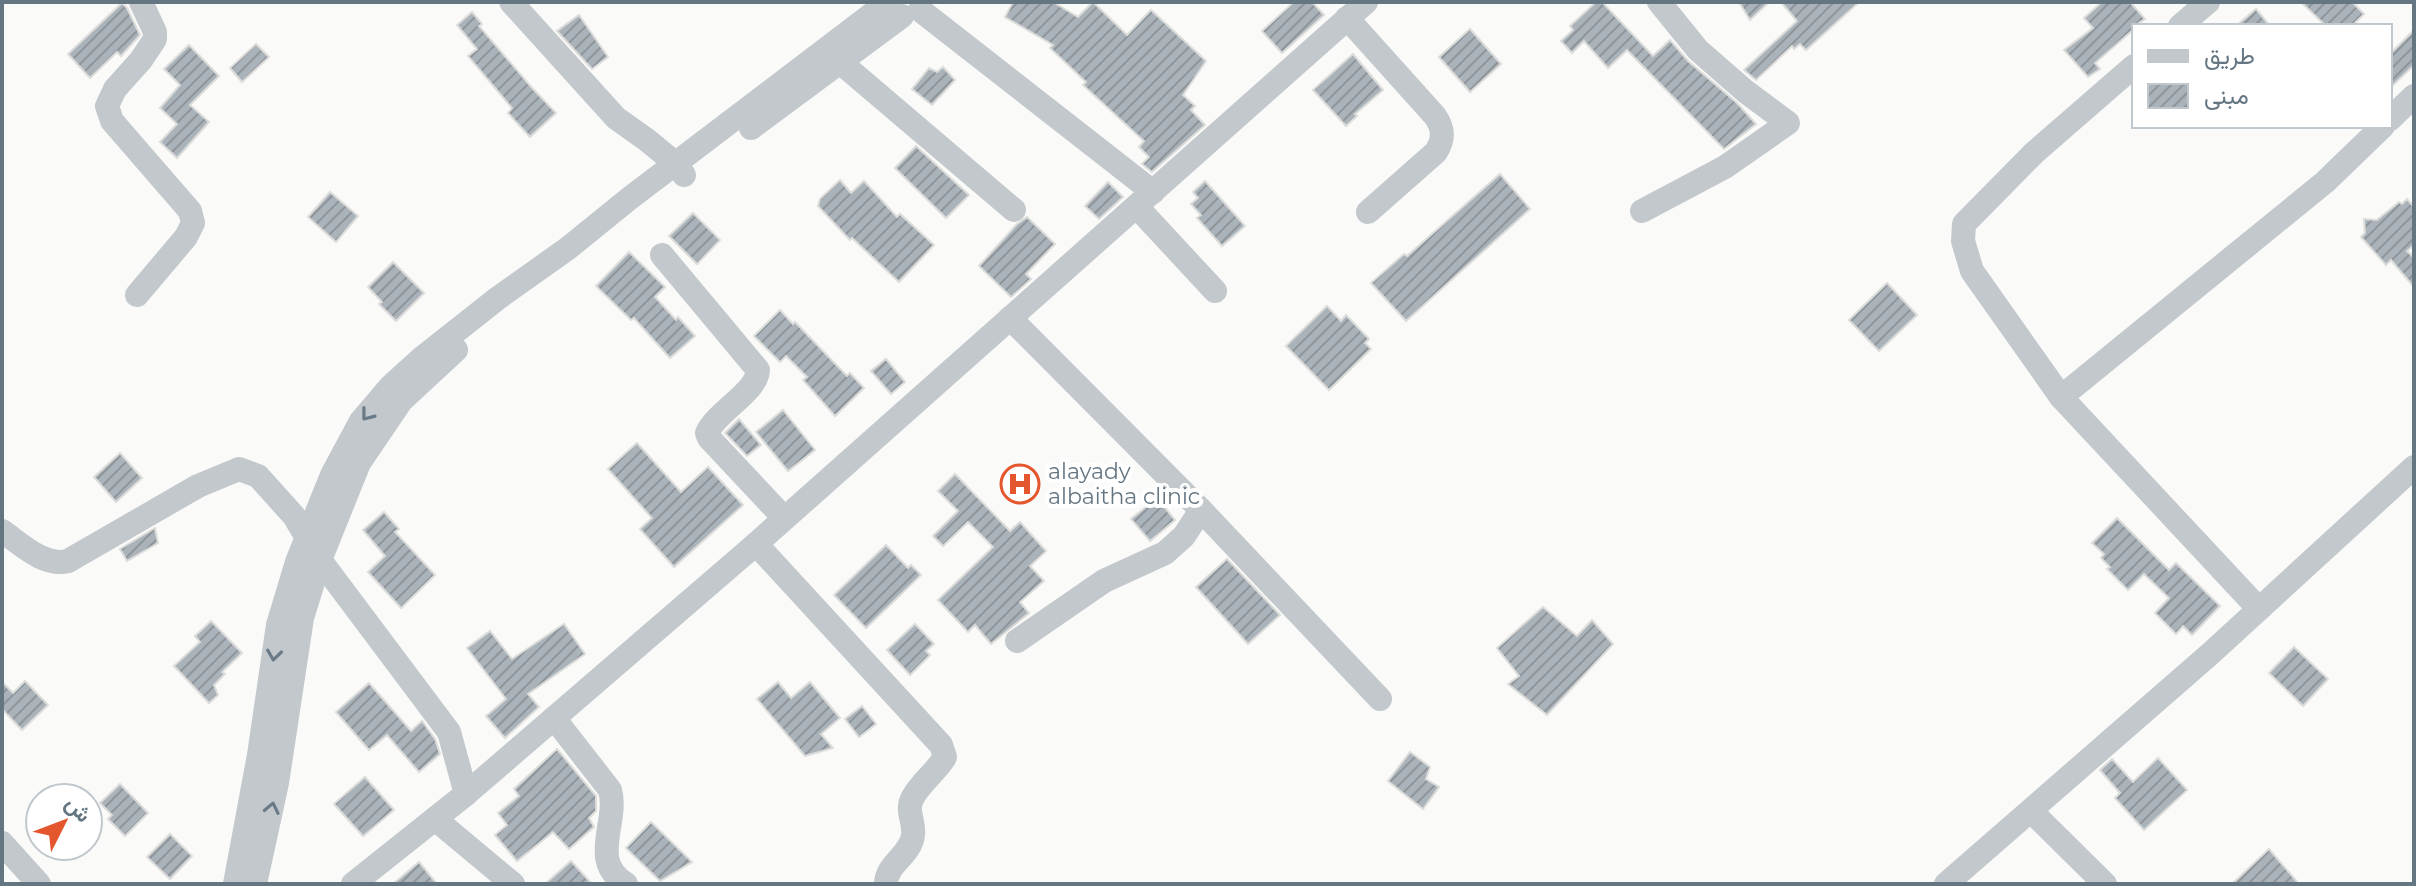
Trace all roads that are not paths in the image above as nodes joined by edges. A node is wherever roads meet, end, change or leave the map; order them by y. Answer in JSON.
{"nodes":[{"id":1,"x":141,"y":2,"type":"edge"},
{"id":2,"x":511,"y":2,"type":"edge"},
{"id":3,"x":1366,"y":2,"type":"edge"},
{"id":4,"x":1659,"y":2,"type":"edge"},
{"id":5,"x":2208,"y":2,"type":"edge"},
{"id":6,"x":905,"y":6,"type":"edge"},
{"id":7,"x":1347,"y":18,"type":"junction"},
{"id":8,"x":2182,"y":24,"type":"edge"},
{"id":9,"x":840,"y":62,"type":"junction"},
{"id":10,"x":2132,"y":68,"type":"edge"},
{"id":11,"x":2414,"y":96,"type":"edge"},
{"id":12,"x":2392,"y":117,"type":"edge"},
{"id":13,"x":2381,"y":128,"type":"edge"},
{"id":14,"x":680,"y":170,"type":"junction"},
{"id":15,"x":1145,"y":199,"type":"junction"},
{"id":16,"x":1014,"y":210,"type":"dead end"},
{"id":17,"x":1642,"y":211,"type":"dead end"},
{"id":18,"x":1368,"y":212,"type":"dead end"},
{"id":19,"x":662,"y":255,"type":"dead end"},
{"id":20,"x":1215,"y":291,"type":"dead end"},
{"id":21,"x":137,"y":295,"type":"dead end"},
{"id":22,"x":1010,"y":318,"type":"junction"},
{"id":23,"x":2061,"y":397,"type":"junction"},
{"id":24,"x":2414,"y":467,"type":"edge"},
{"id":25,"x":1201,"y":510,"type":"junction"},
{"id":26,"x":784,"y":518,"type":"junction"},
{"id":27,"x":2,"y":531,"type":"edge"},
{"id":28,"x":307,"y":538,"type":"junction"},
{"id":29,"x":756,"y":544,"type":"junction"},
{"id":30,"x":320,"y":560,"type":"junction"},
{"id":31,"x":2259,"y":609,"type":"junction"},
{"id":32,"x":1017,"y":641,"type":"dead end"},
{"id":33,"x":1380,"y":699,"type":"dead end"},
{"id":34,"x":554,"y":718,"type":"junction"},
{"id":35,"x":466,"y":794,"type":"junction"},
{"id":36,"x":2031,"y":811,"type":"junction"},
{"id":37,"x":435,"y":819,"type":"junction"},
{"id":38,"x":2,"y":843,"type":"edge"},
{"id":39,"x":39,"y":884,"type":"edge"},
{"id":40,"x":235,"y":884,"type":"edge"},
{"id":41,"x":255,"y":884,"type":"edge"},
{"id":42,"x":353,"y":884,"type":"edge"},
{"id":43,"x":513,"y":884,"type":"edge"},
{"id":44,"x":626,"y":884,"type":"edge"},
{"id":45,"x":886,"y":884,"type":"edge"},
{"id":46,"x":1946,"y":884,"type":"edge"},
{"id":47,"x":2105,"y":884,"type":"edge"}],
"edges":[{"from":1,"to":21,"type":"street"},
{"from":2,"to":14,"type":"street"},
{"from":3,"to":7,"type":"street"},
{"from":4,"to":17,"type":"street"},
{"from":5,"to":8,"type":"street"},
{"from":6,"to":9,"type":"street"},
{"from":6,"to":14,"type":"street"},
{"from":6,"to":15,"type":"street"},
{"from":7,"to":15,"type":"street"},
{"from":7,"to":18,"type":"street"},
{"from":9,"to":14,"type":"street"},
{"from":9,"to":16,"type":"street"},
{"from":10,"to":23,"type":"street"},
{"from":11,"to":12,"type":"street"},
{"from":13,"to":23,"type":"street"},
{"from":14,"to":28,"type":"street","one_way":true},
{"from":14,"to":30,"type":"street"},
{"from":15,"to":20,"type":"street"},
{"from":15,"to":22,"type":"street"},
{"from":19,"to":26,"type":"street"},
{"from":22,"to":25,"type":"street"},
{"from":22,"to":26,"type":"street"},
{"from":23,"to":31,"type":"street"},
{"from":24,"to":31,"type":"street"},
{"from":25,"to":32,"type":"street"},
{"from":25,"to":33,"type":"street"},
{"from":26,"to":29,"type":"street"},
{"from":27,"to":28,"type":"street"},
{"from":28,"to":30,"type":"street"},
{"from":28,"to":40,"type":"street","one_way":true},
{"from":29,"to":34,"type":"street"},
{"from":29,"to":45,"type":"street"},
{"from":30,"to":35,"type":"street"},
{"from":41,"to":30,"type":"street","one_way":true},
{"from":31,"to":36,"type":"street"},
{"from":34,"to":35,"type":"street"},
{"from":34,"to":44,"type":"street"},
{"from":35,"to":37,"type":"street"},
{"from":36,"to":46,"type":"street"},
{"from":36,"to":47,"type":"street"},
{"from":37,"to":42,"type":"street"},
{"from":37,"to":43,"type":"street"},
{"from":38,"to":39,"type":"street"}]}
